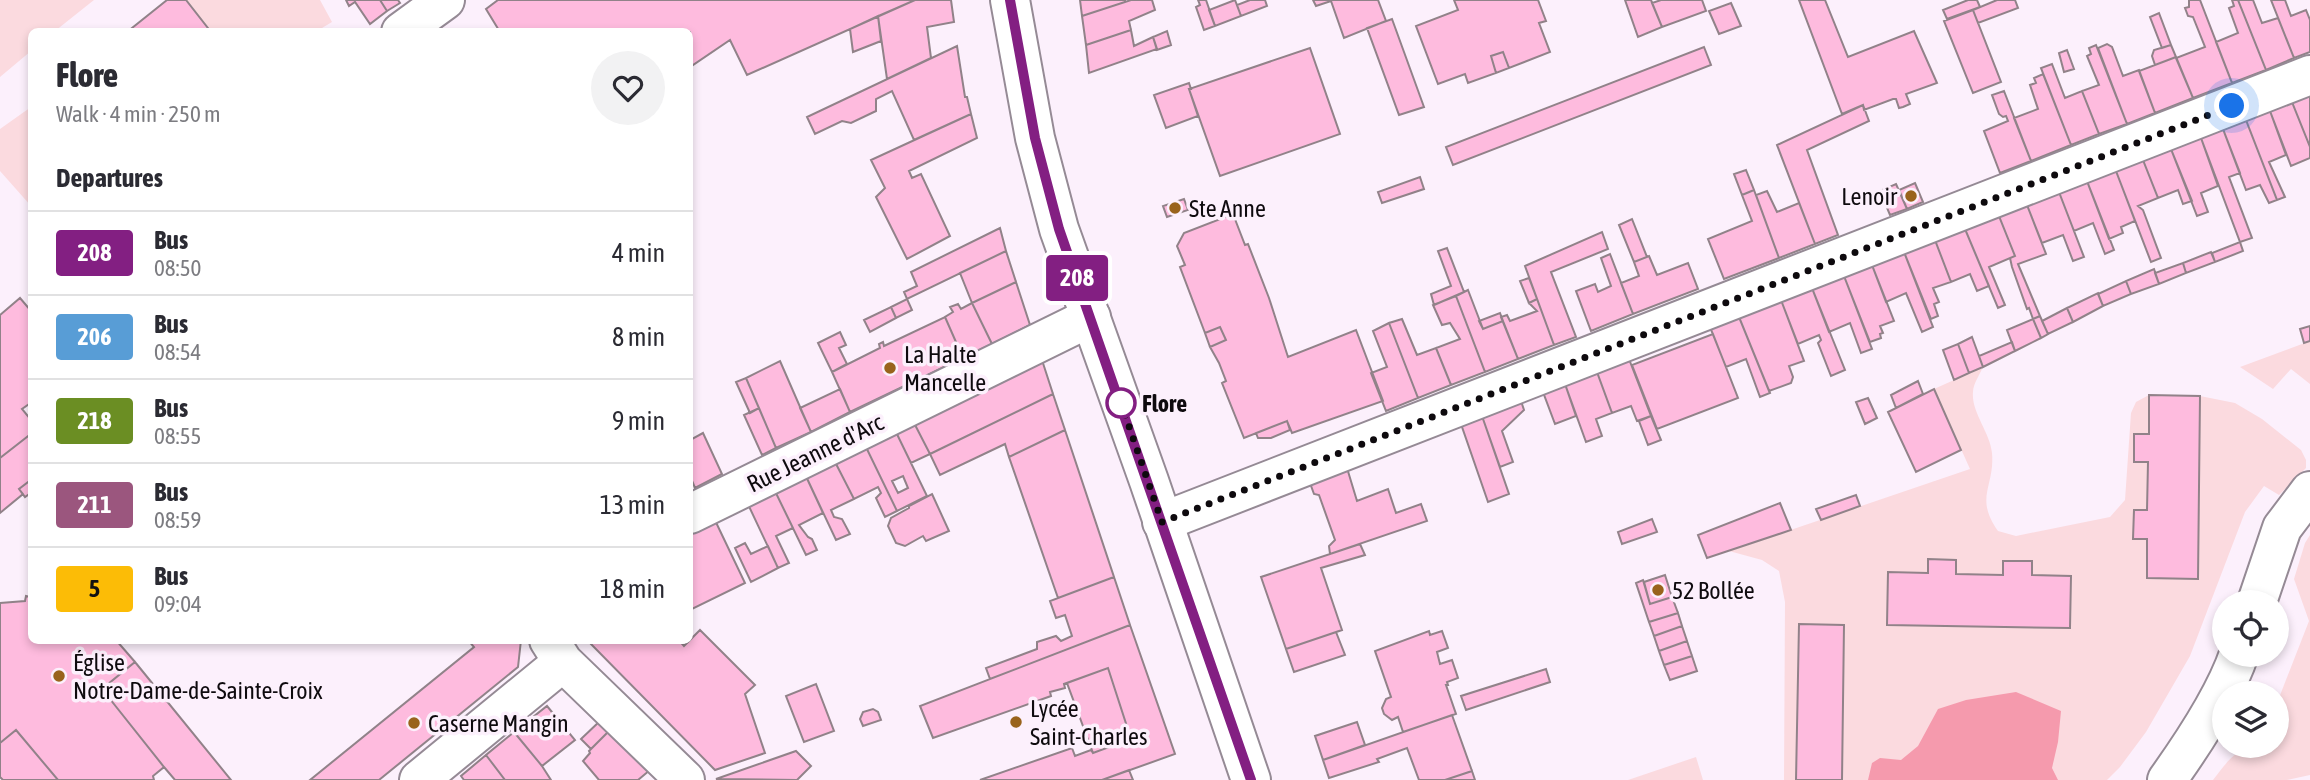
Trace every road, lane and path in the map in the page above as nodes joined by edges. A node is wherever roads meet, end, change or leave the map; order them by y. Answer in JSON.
{"nodes":[{"id":1,"x":445,"y":0,"type":"edge"},
{"id":2,"x":1010,"y":0,"type":"edge"},
{"id":3,"x":406,"y":28,"type":"edge"},
{"id":4,"x":2310,"y":75,"type":"edge"},
{"id":5,"x":1091,"y":317,"type":"junction"},
{"id":6,"x":2310,"y":491,"type":"edge"},
{"id":7,"x":693,"y":513,"type":"edge"},
{"id":8,"x":1162,"y":522,"type":"junction"},
{"id":9,"x":2261,"y":590,"type":"edge"},
{"id":10,"x":556,"y":651,"type":"edge"},
{"id":11,"x":2234,"y":667,"type":"edge"},
{"id":12,"x":419,"y":780,"type":"edge"},
{"id":13,"x":685,"y":780,"type":"edge"},
{"id":14,"x":1251,"y":780,"type":"edge"},
{"id":15,"x":2167,"y":780,"type":"edge"}],
"edges":[{"from":1,"to":3,"type":"street"},
{"from":2,"to":5,"type":"street"},
{"from":4,"to":8,"type":"street"},
{"from":5,"to":7,"type":"street","name":"Rue Jeanne d'Arc"},
{"from":5,"to":8,"type":"street"},
{"from":6,"to":9,"type":"street"},
{"from":8,"to":14,"type":"street"},
{"from":10,"to":12,"type":"street"},
{"from":10,"to":13,"type":"street"},
{"from":11,"to":15,"type":"street"}]}
